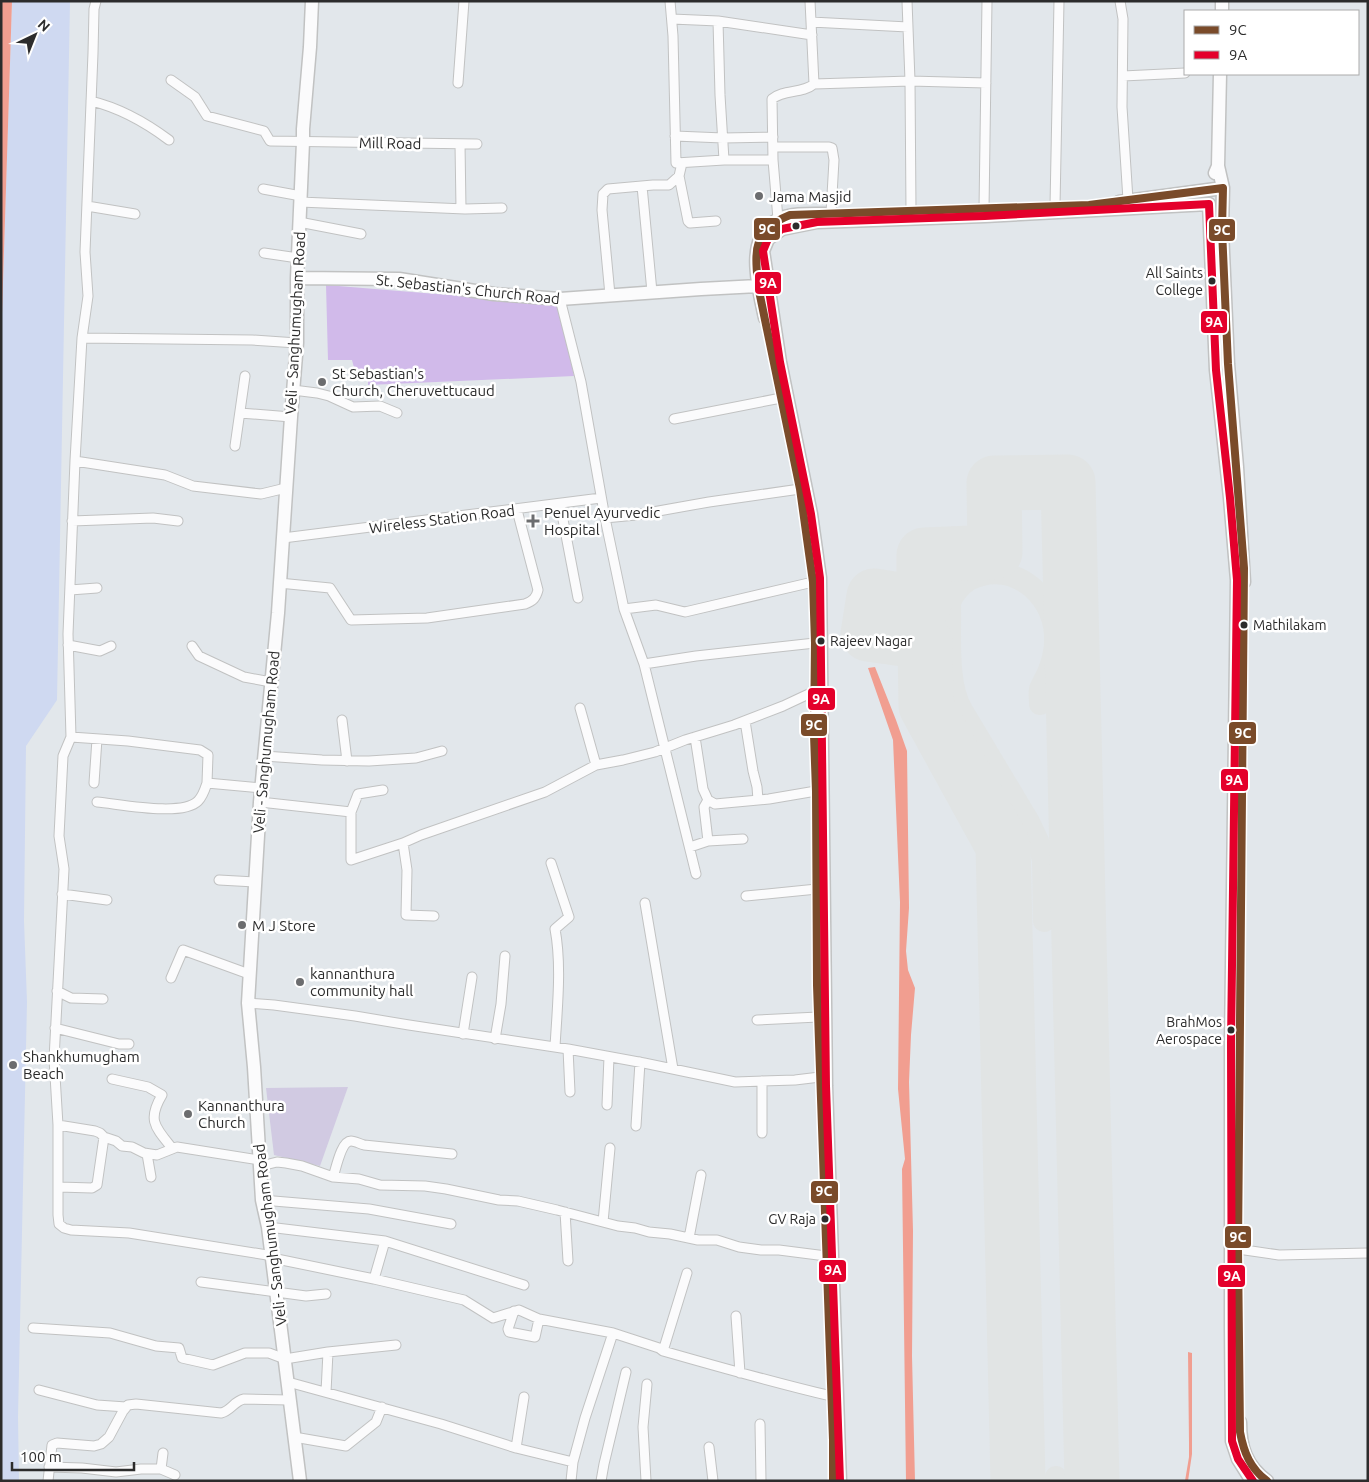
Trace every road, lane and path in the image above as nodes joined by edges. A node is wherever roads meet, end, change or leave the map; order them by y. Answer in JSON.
{"nodes":[{"id":1,"x":96,"y":1,"type":"edge"},
{"id":2,"x":312,"y":1,"type":"edge"},
{"id":3,"x":464,"y":1,"type":"edge"},
{"id":4,"x":670,"y":1,"type":"edge"},
{"id":5,"x":810,"y":1,"type":"edge"},
{"id":6,"x":907,"y":1,"type":"edge"},
{"id":7,"x":987,"y":1,"type":"edge"},
{"id":8,"x":1059,"y":1,"type":"edge"},
{"id":9,"x":1120,"y":1,"type":"edge"},
{"id":10,"x":672,"y":19,"type":"junction"},
{"id":11,"x":718,"y":21,"type":"junction"},
{"id":12,"x":811,"y":22,"type":"junction"},
{"id":13,"x":908,"y":27,"type":"junction"},
{"id":14,"x":812,"y":35,"type":"junction"},
{"id":15,"x":1184,"y":73,"type":"edge"},
{"id":16,"x":1220,"y":75,"type":"edge"},
{"id":17,"x":1123,"y":76,"type":"junction"},
{"id":18,"x":172,"y":80,"type":"dead end"},
{"id":19,"x":910,"y":81,"type":"junction"},
{"id":20,"x":458,"y":83,"type":"dead end"},
{"id":21,"x":986,"y":83,"type":"junction"},
{"id":22,"x":814,"y":84,"type":"junction"},
{"id":23,"x":91,"y":101,"type":"junction"},
{"id":24,"x":675,"y":136,"type":"junction"},
{"id":25,"x":723,"y":138,"type":"junction"},
{"id":26,"x":169,"y":140,"type":"dead end"},
{"id":27,"x":303,"y":142,"type":"junction"},
{"id":28,"x":773,"y":142,"type":"junction"},
{"id":29,"x":460,"y":144,"type":"junction"},
{"id":30,"x":477,"y":144,"type":"dead end"},
{"id":31,"x":724,"y":160,"type":"junction"},
{"id":32,"x":773,"y":160,"type":"junction"},
{"id":33,"x":676,"y":162,"type":"junction"},
{"id":34,"x":1218,"y":166,"type":"junction"},
{"id":35,"x":679,"y":176,"type":"junction"},
{"id":36,"x":642,"y":186,"type":"junction"},
{"id":37,"x":1223,"y":188,"type":"junction"},
{"id":38,"x":263,"y":189,"type":"dead end"},
{"id":39,"x":1210,"y":189,"type":"junction"},
{"id":40,"x":300,"y":199,"type":"junction"},
{"id":41,"x":1128,"y":200,"type":"junction"},
{"id":42,"x":1223,"y":203,"type":"junction"},
{"id":43,"x":1209,"y":204,"type":"junction"},
{"id":44,"x":87,"y":206,"type":"junction"},
{"id":45,"x":1056,"y":206,"type":"junction"},
{"id":46,"x":502,"y":208,"type":"dead end"},
{"id":47,"x":984,"y":208,"type":"junction"},
{"id":48,"x":461,"y":209,"type":"junction"},
{"id":49,"x":911,"y":211,"type":"junction"},
{"id":50,"x":831,"y":213,"type":"junction"},
{"id":51,"x":135,"y":214,"type":"dead end"},
{"id":52,"x":778,"y":219,"type":"junction"},
{"id":53,"x":716,"y":221,"type":"dead end"},
{"id":54,"x":299,"y":222,"type":"junction"},
{"id":55,"x":1216,"y":230,"type":"junction"},
{"id":56,"x":361,"y":234,"type":"dead end"},
{"id":57,"x":264,"y":254,"type":"dead end"},
{"id":58,"x":298,"y":258,"type":"junction"},
{"id":59,"x":297,"y":278,"type":"junction"},
{"id":60,"x":758,"y":286,"type":"junction"},
{"id":61,"x":652,"y":292,"type":"junction"},
{"id":62,"x":610,"y":295,"type":"junction"},
{"id":63,"x":560,"y":299,"type":"junction"},
{"id":64,"x":82,"y":338,"type":"junction"},
{"id":65,"x":297,"y":343,"type":"junction"},
{"id":66,"x":245,"y":376,"type":"dead end"},
{"id":67,"x":293,"y":390,"type":"junction"},
{"id":68,"x":782,"y":398,"type":"junction"},
{"id":69,"x":240,"y":412,"type":"junction"},
{"id":70,"x":396,"y":412,"type":"dead end"},
{"id":71,"x":291,"y":417,"type":"junction"},
{"id":72,"x":674,"y":419,"type":"dead end"},
{"id":73,"x":235,"y":446,"type":"dead end"},
{"id":74,"x":74,"y":461,"type":"junction"},
{"id":75,"x":286,"y":488,"type":"junction"},
{"id":76,"x":800,"y":488,"type":"junction"},
{"id":77,"x":601,"y":498,"type":"junction"},
{"id":78,"x":560,"y":504,"type":"junction"},
{"id":79,"x":517,"y":510,"type":"junction"},
{"id":80,"x":605,"y":518,"type":"junction"},
{"id":81,"x":72,"y":521,"type":"junction"},
{"id":82,"x":178,"y":521,"type":"dead end"},
{"id":83,"x":283,"y":538,"type":"junction"},
{"id":84,"x":813,"y":582,"type":"junction"},
{"id":85,"x":279,"y":583,"type":"junction"},
{"id":86,"x":98,"y":588,"type":"dead end"},
{"id":87,"x":70,"y":590,"type":"junction"},
{"id":88,"x":578,"y":598,"type":"dead end"},
{"id":89,"x":624,"y":609,"type":"junction"},
{"id":90,"x":815,"y":644,"type":"junction"},
{"id":91,"x":68,"y":645,"type":"junction"},
{"id":92,"x":111,"y":646,"type":"dead end"},
{"id":93,"x":192,"y":646,"type":"dead end"},
{"id":94,"x":644,"y":664,"type":"junction"},
{"id":95,"x":271,"y":682,"type":"junction"},
{"id":96,"x":815,"y":691,"type":"junction"},
{"id":97,"x":580,"y":708,"type":"dead end"},
{"id":98,"x":342,"y":720,"type":"dead end"},
{"id":99,"x":745,"y":721,"type":"junction"},
{"id":100,"x":71,"y":737,"type":"junction"},
{"id":101,"x":695,"y":737,"type":"junction"},
{"id":102,"x":97,"y":739,"type":"junction"},
{"id":103,"x":665,"y":748,"type":"junction"},
{"id":104,"x":442,"y":751,"type":"dead end"},
{"id":105,"x":264,"y":756,"type":"junction"},
{"id":106,"x":347,"y":760,"type":"junction"},
{"id":107,"x":596,"y":765,"type":"junction"},
{"id":108,"x":207,"y":783,"type":"junction"},
{"id":109,"x":94,"y":784,"type":"dead end"},
{"id":110,"x":261,"y":788,"type":"junction"},
{"id":111,"x":383,"y":790,"type":"dead end"},
{"id":112,"x":816,"y":791,"type":"junction"},
{"id":113,"x":708,"y":800,"type":"junction"},
{"id":114,"x":758,"y":800,"type":"junction"},
{"id":115,"x":97,"y":802,"type":"dead end"},
{"id":116,"x":260,"y":802,"type":"junction"},
{"id":117,"x":351,"y":812,"type":"junction"},
{"id":118,"x":743,"y":839,"type":"dead end"},
{"id":119,"x":708,"y":841,"type":"junction"},
{"id":120,"x":403,"y":842,"type":"junction"},
{"id":121,"x":690,"y":847,"type":"junction"},
{"id":122,"x":550,"y":862,"type":"dead end"},
{"id":123,"x":696,"y":874,"type":"dead end"},
{"id":124,"x":219,"y":880,"type":"dead end"},
{"id":125,"x":255,"y":882,"type":"junction"},
{"id":126,"x":816,"y":890,"type":"junction"},
{"id":127,"x":62,"y":894,"type":"junction"},
{"id":128,"x":746,"y":896,"type":"dead end"},
{"id":129,"x":107,"y":900,"type":"dead end"},
{"id":130,"x":645,"y":903,"type":"dead end"},
{"id":131,"x":434,"y":916,"type":"dead end"},
{"id":132,"x":505,"y":956,"type":"dead end"},
{"id":133,"x":250,"y":974,"type":"junction"},
{"id":134,"x":472,"y":977,"type":"dead end"},
{"id":135,"x":171,"y":978,"type":"dead end"},
{"id":136,"x":57,"y":991,"type":"junction"},
{"id":137,"x":103,"y":999,"type":"dead end"},
{"id":138,"x":248,"y":1004,"type":"junction"},
{"id":139,"x":818,"y":1017,"type":"junction"},
{"id":140,"x":757,"y":1020,"type":"dead end"},
{"id":141,"x":55,"y":1028,"type":"junction"},
{"id":142,"x":463,"y":1034,"type":"junction"},
{"id":143,"x":495,"y":1039,"type":"junction"},
{"id":144,"x":129,"y":1044,"type":"dead end"},
{"id":145,"x":555,"y":1047,"type":"junction"},
{"id":146,"x":568,"y":1049,"type":"junction"},
{"id":147,"x":610,"y":1056,"type":"junction"},
{"id":148,"x":640,"y":1062,"type":"junction"},
{"id":149,"x":673,"y":1069,"type":"junction"},
{"id":150,"x":820,"y":1077,"type":"junction"},
{"id":151,"x":112,"y":1079,"type":"dead end"},
{"id":152,"x":762,"y":1081,"type":"junction"},
{"id":153,"x":570,"y":1092,"type":"dead end"},
{"id":154,"x":607,"y":1105,"type":"dead end"},
{"id":155,"x":58,"y":1125,"type":"junction"},
{"id":156,"x":636,"y":1126,"type":"dead end"},
{"id":157,"x":762,"y":1133,"type":"dead end"},
{"id":158,"x":104,"y":1137,"type":"junction"},
{"id":159,"x":172,"y":1148,"type":"junction"},
{"id":160,"x":610,"y":1148,"type":"dead end"},
{"id":161,"x":148,"y":1154,"type":"junction"},
{"id":162,"x":452,"y":1154,"type":"dead end"},
{"id":163,"x":260,"y":1163,"type":"junction"},
{"id":164,"x":701,"y":1175,"type":"dead end"},
{"id":165,"x":151,"y":1177,"type":"dead end"},
{"id":166,"x":334,"y":1177,"type":"junction"},
{"id":167,"x":59,"y":1187,"type":"junction"},
{"id":168,"x":262,"y":1200,"type":"junction"},
{"id":169,"x":565,"y":1212,"type":"junction"},
{"id":170,"x":603,"y":1222,"type":"junction"},
{"id":171,"x":451,"y":1224,"type":"dead end"},
{"id":172,"x":268,"y":1227,"type":"junction"},
{"id":173,"x":689,"y":1238,"type":"junction"},
{"id":174,"x":385,"y":1241,"type":"junction"},
{"id":175,"x":1238,"y":1249,"type":"junction"},
{"id":176,"x":1368,"y":1253,"type":"edge"},
{"id":177,"x":826,"y":1256,"type":"junction"},
{"id":178,"x":272,"y":1258,"type":"junction"},
{"id":179,"x":568,"y":1261,"type":"dead end"},
{"id":180,"x":687,"y":1273,"type":"dead end"},
{"id":181,"x":374,"y":1280,"type":"junction"},
{"id":182,"x":201,"y":1282,"type":"dead end"},
{"id":183,"x":524,"y":1285,"type":"dead end"},
{"id":184,"x":276,"y":1292,"type":"junction"},
{"id":185,"x":326,"y":1294,"type":"dead end"},
{"id":186,"x":514,"y":1311,"type":"junction"},
{"id":187,"x":736,"y":1316,"type":"dead end"},
{"id":188,"x":539,"y":1319,"type":"junction"},
{"id":189,"x":34,"y":1328,"type":"dead end"},
{"id":190,"x":613,"y":1332,"type":"junction"},
{"id":191,"x":396,"y":1345,"type":"dead end"},
{"id":192,"x":663,"y":1351,"type":"junction"},
{"id":193,"x":328,"y":1352,"type":"junction"},
{"id":194,"x":285,"y":1359,"type":"junction"},
{"id":195,"x":626,"y":1372,"type":"dead end"},
{"id":196,"x":740,"y":1373,"type":"junction"},
{"id":197,"x":288,"y":1382,"type":"junction"},
{"id":198,"x":647,"y":1384,"type":"dead end"},
{"id":199,"x":39,"y":1390,"type":"dead end"},
{"id":200,"x":326,"y":1392,"type":"junction"},
{"id":201,"x":831,"y":1396,"type":"junction"},
{"id":202,"x":524,"y":1398,"type":"dead end"},
{"id":203,"x":289,"y":1400,"type":"junction"},
{"id":204,"x":126,"y":1407,"type":"junction"},
{"id":205,"x":382,"y":1407,"type":"junction"},
{"id":206,"x":760,"y":1424,"type":"dead end"},
{"id":207,"x":294,"y":1436,"type":"junction"},
{"id":208,"x":710,"y":1446,"type":"dead end"},
{"id":209,"x":516,"y":1448,"type":"junction"},
{"id":210,"x":163,"y":1453,"type":"dead end"},
{"id":211,"x":574,"y":1462,"type":"junction"},
{"id":212,"x":49,"y":1467,"type":"junction"},
{"id":213,"x":161,"y":1469,"type":"junction"},
{"id":214,"x":175,"y":1475,"type":"dead end"},
{"id":215,"x":48,"y":1481,"type":"edge"},
{"id":216,"x":300,"y":1481,"type":"edge"},
{"id":217,"x":571,"y":1481,"type":"edge"},
{"id":218,"x":601,"y":1481,"type":"edge"},
{"id":219,"x":646,"y":1481,"type":"edge"},
{"id":220,"x":712,"y":1481,"type":"edge"},
{"id":221,"x":761,"y":1481,"type":"edge"},
{"id":222,"x":833,"y":1481,"type":"edge"},
{"id":223,"x":840,"y":1481,"type":"edge"},
{"id":224,"x":1253,"y":1481,"type":"edge"},
{"id":225,"x":1267,"y":1481,"type":"edge"}],
"edges":[{"from":1,"to":23,"type":"street"},
{"from":2,"to":27,"type":"main road","name":"Veli - Sanghumugham Road"},
{"from":3,"to":20,"type":"street"},
{"from":4,"to":10,"type":"street"},
{"from":5,"to":12,"type":"street"},
{"from":6,"to":13,"type":"street"},
{"from":7,"to":21,"type":"street"},
{"from":8,"to":45,"type":"street"},
{"from":9,"to":17,"type":"street"},
{"from":10,"to":11,"type":"street"},
{"from":10,"to":24,"type":"street"},
{"from":11,"to":14,"type":"street"},
{"from":11,"to":25,"type":"street"},
{"from":12,"to":13,"type":"street"},
{"from":12,"to":14,"type":"street"},
{"from":13,"to":19,"type":"street"},
{"from":14,"to":22,"type":"street"},
{"from":15,"to":17,"type":"street"},
{"from":16,"to":34,"type":"main road"},
{"from":17,"to":41,"type":"street"},
{"from":18,"to":27,"type":"street","name":"Mill Road"},
{"from":19,"to":21,"type":"street"},
{"from":19,"to":22,"type":"street"},
{"from":19,"to":49,"type":"street"},
{"from":21,"to":47,"type":"street"},
{"from":22,"to":28,"type":"street"},
{"from":23,"to":26,"type":"street"},
{"from":23,"to":44,"type":"street"},
{"from":24,"to":25,"type":"street"},
{"from":24,"to":33,"type":"street"},
{"from":25,"to":28,"type":"street"},
{"from":25,"to":31,"type":"street"},
{"from":27,"to":29,"type":"street","name":"Mill Road"},
{"from":27,"to":40,"type":"main road","name":"Veli - Sanghumugham Road"},
{"from":28,"to":32,"type":"street"},
{"from":28,"to":50,"type":"street"},
{"from":29,"to":30,"type":"street","name":"Mill Road"},
{"from":29,"to":48,"type":"street"},
{"from":31,"to":32,"type":"street"},
{"from":31,"to":33,"type":"street"},
{"from":32,"to":52,"type":"street"},
{"from":33,"to":35,"type":"street"},
{"from":34,"to":37,"type":"main road"},
{"from":34,"to":39,"type":"main road"},
{"from":35,"to":36,"type":"street"},
{"from":35,"to":53,"type":"street"},
{"from":36,"to":61,"type":"street"},
{"from":36,"to":62,"type":"street"},
{"from":37,"to":39,"type":"main road"},
{"from":37,"to":42,"type":"main road"},
{"from":38,"to":40,"type":"street"},
{"from":39,"to":41,"type":"main road"},
{"from":39,"to":43,"type":"main road"},
{"from":40,"to":48,"type":"street"},
{"from":40,"to":54,"type":"main road","name":"Veli - Sanghumugham Road"},
{"from":41,"to":45,"type":"main road"},
{"from":42,"to":43,"type":"main road"},
{"from":42,"to":55,"type":"main road"},
{"from":43,"to":55,"type":"main road"},
{"from":43,"to":223,"type":"main road"},
{"from":44,"to":51,"type":"street"},
{"from":44,"to":64,"type":"street"},
{"from":45,"to":47,"type":"main road"},
{"from":46,"to":48,"type":"street"},
{"from":47,"to":49,"type":"main road"},
{"from":49,"to":50,"type":"main road"},
{"from":50,"to":52,"type":"main road"},
{"from":52,"to":60,"type":"main road"},
{"from":54,"to":56,"type":"street"},
{"from":54,"to":58,"type":"main road","name":"Veli - Sanghumugham Road"},
{"from":55,"to":175,"type":"main road"},
{"from":55,"to":224,"type":"main road"},
{"from":57,"to":58,"type":"street"},
{"from":58,"to":59,"type":"main road","name":"Veli - Sanghumugham Road"},
{"from":59,"to":63,"type":"main road","name":"St. Sebastian's Church Road"},
{"from":59,"to":65,"type":"main road","name":"Veli - Sanghumugham Road"},
{"from":60,"to":61,"type":"main road","name":"St. Sebastian's Church Road"},
{"from":60,"to":68,"type":"main road"},
{"from":61,"to":62,"type":"main road","name":"St. Sebastian's Church Road"},
{"from":62,"to":63,"type":"main road","name":"St. Sebastian's Church Road"},
{"from":63,"to":77,"type":"street"},
{"from":64,"to":65,"type":"street"},
{"from":64,"to":74,"type":"street"},
{"from":65,"to":67,"type":"main road","name":"Veli - Sanghumugham Road"},
{"from":66,"to":69,"type":"street"},
{"from":67,"to":70,"type":"street"},
{"from":67,"to":71,"type":"main road","name":"Veli - Sanghumugham Road"},
{"from":68,"to":72,"type":"street"},
{"from":68,"to":76,"type":"main road"},
{"from":69,"to":71,"type":"street"},
{"from":69,"to":73,"type":"street"},
{"from":71,"to":75,"type":"main road","name":"Veli - Sanghumugham Road"},
{"from":74,"to":75,"type":"street"},
{"from":74,"to":81,"type":"street"},
{"from":75,"to":83,"type":"main road","name":"Veli - Sanghumugham Road"},
{"from":76,"to":80,"type":"street"},
{"from":76,"to":84,"type":"main road"},
{"from":77,"to":78,"type":"street","name":"Wireless Station Road"},
{"from":77,"to":80,"type":"street"},
{"from":78,"to":79,"type":"street","name":"Wireless Station Road"},
{"from":78,"to":88,"type":"street"},
{"from":79,"to":83,"type":"street","name":"Wireless Station Road"},
{"from":79,"to":85,"type":"street"},
{"from":80,"to":89,"type":"street"},
{"from":81,"to":82,"type":"street"},
{"from":81,"to":87,"type":"street"},
{"from":83,"to":85,"type":"main road","name":"Veli - Sanghumugham Road"},
{"from":84,"to":89,"type":"street"},
{"from":84,"to":90,"type":"main road"},
{"from":85,"to":95,"type":"main road","name":"Veli - Sanghumugham Road"},
{"from":86,"to":87,"type":"street"},
{"from":87,"to":91,"type":"street"},
{"from":89,"to":94,"type":"street"},
{"from":90,"to":94,"type":"street"},
{"from":90,"to":96,"type":"main road"},
{"from":91,"to":92,"type":"street"},
{"from":91,"to":100,"type":"street"},
{"from":93,"to":95,"type":"street"},
{"from":94,"to":103,"type":"street"},
{"from":95,"to":105,"type":"main road","name":"Veli - Sanghumugham Road"},
{"from":96,"to":99,"type":"street"},
{"from":96,"to":112,"type":"main road"},
{"from":97,"to":107,"type":"street"},
{"from":98,"to":106,"type":"street"},
{"from":99,"to":101,"type":"street"},
{"from":99,"to":114,"type":"street"},
{"from":100,"to":102,"type":"street"},
{"from":100,"to":127,"type":"street"},
{"from":101,"to":103,"type":"street"},
{"from":101,"to":113,"type":"street"},
{"from":102,"to":108,"type":"street"},
{"from":102,"to":109,"type":"street"},
{"from":103,"to":107,"type":"street"},
{"from":103,"to":121,"type":"street"},
{"from":104,"to":106,"type":"street"},
{"from":105,"to":106,"type":"street"},
{"from":105,"to":110,"type":"main road","name":"Veli - Sanghumugham Road"},
{"from":107,"to":120,"type":"street"},
{"from":108,"to":110,"type":"street"},
{"from":108,"to":115,"type":"street"},
{"from":110,"to":116,"type":"main road","name":"Veli - Sanghumugham Road"},
{"from":111,"to":117,"type":"street"},
{"from":112,"to":114,"type":"street"},
{"from":112,"to":126,"type":"main road"},
{"from":113,"to":114,"type":"street"},
{"from":113,"to":119,"type":"street"},
{"from":116,"to":117,"type":"street"},
{"from":116,"to":125,"type":"main road","name":"Veli - Sanghumugham Road"},
{"from":117,"to":120,"type":"street"},
{"from":118,"to":119,"type":"street"},
{"from":119,"to":121,"type":"street"},
{"from":120,"to":131,"type":"street"},
{"from":121,"to":123,"type":"street"},
{"from":122,"to":145,"type":"street"},
{"from":124,"to":125,"type":"street"},
{"from":125,"to":133,"type":"main road","name":"Veli - Sanghumugham Road"},
{"from":126,"to":128,"type":"street"},
{"from":126,"to":139,"type":"main road"},
{"from":127,"to":129,"type":"street"},
{"from":127,"to":136,"type":"street"},
{"from":130,"to":149,"type":"street"},
{"from":132,"to":143,"type":"street"},
{"from":133,"to":135,"type":"street"},
{"from":133,"to":138,"type":"main road","name":"Veli - Sanghumugham Road"},
{"from":134,"to":142,"type":"street"},
{"from":136,"to":137,"type":"street"},
{"from":136,"to":141,"type":"street"},
{"from":138,"to":142,"type":"street"},
{"from":138,"to":163,"type":"main road","name":"Veli - Sanghumugham Road"},
{"from":139,"to":140,"type":"street"},
{"from":139,"to":150,"type":"main road"},
{"from":141,"to":144,"type":"street"},
{"from":141,"to":155,"type":"street"},
{"from":142,"to":143,"type":"street"},
{"from":143,"to":145,"type":"street"},
{"from":145,"to":146,"type":"street"},
{"from":146,"to":147,"type":"street"},
{"from":146,"to":153,"type":"street"},
{"from":147,"to":148,"type":"street"},
{"from":147,"to":154,"type":"street"},
{"from":148,"to":149,"type":"street"},
{"from":148,"to":156,"type":"street"},
{"from":149,"to":152,"type":"street"},
{"from":150,"to":152,"type":"street"},
{"from":150,"to":177,"type":"main road"},
{"from":151,"to":159,"type":"street"},
{"from":152,"to":157,"type":"street"},
{"from":155,"to":158,"type":"street"},
{"from":155,"to":167,"type":"street"},
{"from":158,"to":161,"type":"street"},
{"from":158,"to":167,"type":"street"},
{"from":159,"to":161,"type":"street"},
{"from":159,"to":163,"type":"street"},
{"from":160,"to":170,"type":"street"},
{"from":161,"to":165,"type":"street"},
{"from":162,"to":166,"type":"street"},
{"from":163,"to":166,"type":"street"},
{"from":163,"to":168,"type":"main road","name":"Veli - Sanghumugham Road"},
{"from":164,"to":173,"type":"street"},
{"from":166,"to":169,"type":"street"},
{"from":167,"to":178,"type":"street"},
{"from":168,"to":171,"type":"street"},
{"from":168,"to":172,"type":"main road","name":"Veli - Sanghumugham Road"},
{"from":169,"to":170,"type":"street"},
{"from":169,"to":179,"type":"street"},
{"from":170,"to":173,"type":"street"},
{"from":172,"to":174,"type":"street"},
{"from":172,"to":178,"type":"main road","name":"Veli - Sanghumugham Road"},
{"from":173,"to":177,"type":"street"},
{"from":174,"to":181,"type":"street"},
{"from":174,"to":183,"type":"street"},
{"from":175,"to":176,"type":"street"},
{"from":175,"to":225,"type":"main road"},
{"from":177,"to":201,"type":"main road"},
{"from":178,"to":181,"type":"street"},
{"from":178,"to":184,"type":"main road","name":"Veli - Sanghumugham Road"},
{"from":180,"to":192,"type":"street"},
{"from":181,"to":186,"type":"street"},
{"from":182,"to":184,"type":"street"},
{"from":184,"to":185,"type":"street"},
{"from":184,"to":194,"type":"main road","name":"Veli - Sanghumugham Road"},
{"from":186,"to":188,"type":"street"},
{"from":186,"to":188,"type":"street"},
{"from":187,"to":196,"type":"street"},
{"from":188,"to":190,"type":"street"},
{"from":189,"to":194,"type":"street"},
{"from":190,"to":192,"type":"street"},
{"from":190,"to":211,"type":"street"},
{"from":191,"to":193,"type":"street"},
{"from":192,"to":196,"type":"street"},
{"from":193,"to":194,"type":"street"},
{"from":193,"to":200,"type":"street"},
{"from":194,"to":197,"type":"main road","name":"Veli - Sanghumugham Road"},
{"from":195,"to":218,"type":"street"},
{"from":196,"to":201,"type":"street"},
{"from":197,"to":200,"type":"street"},
{"from":197,"to":203,"type":"main road","name":"Veli - Sanghumugham Road"},
{"from":198,"to":219,"type":"street"},
{"from":199,"to":204,"type":"street"},
{"from":200,"to":205,"type":"street"},
{"from":201,"to":222,"type":"main road"},
{"from":202,"to":209,"type":"street"},
{"from":203,"to":204,"type":"street"},
{"from":203,"to":207,"type":"main road","name":"Veli - Sanghumugham Road"},
{"from":204,"to":212,"type":"street"},
{"from":205,"to":207,"type":"street"},
{"from":205,"to":209,"type":"street"},
{"from":206,"to":221,"type":"street"},
{"from":207,"to":216,"type":"main road","name":"Veli - Sanghumugham Road"},
{"from":208,"to":220,"type":"street"},
{"from":209,"to":211,"type":"street"},
{"from":210,"to":213,"type":"street"},
{"from":211,"to":217,"type":"street"},
{"from":212,"to":213,"type":"street"},
{"from":212,"to":215,"type":"street"},
{"from":213,"to":214,"type":"street"}]}
